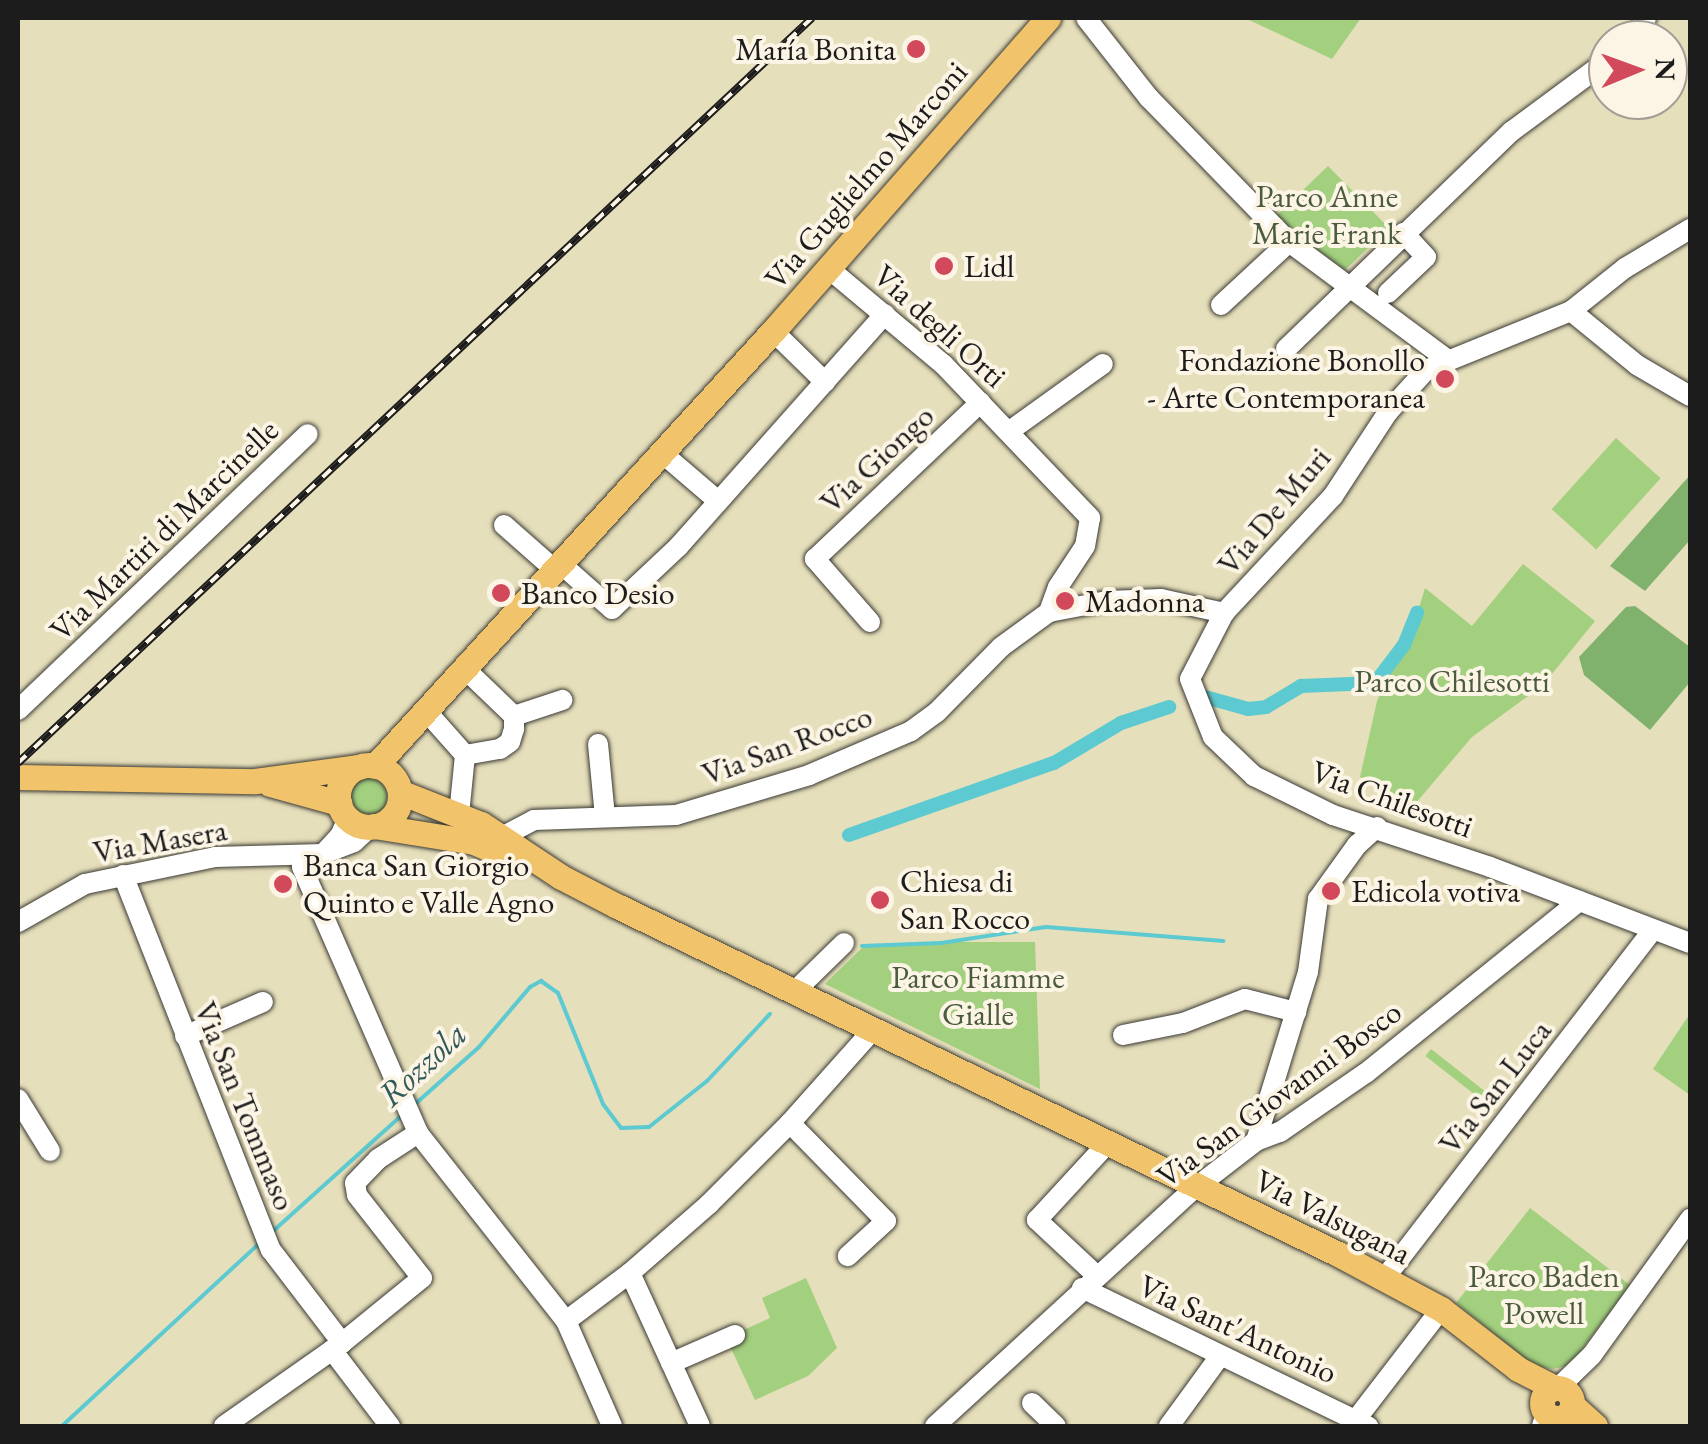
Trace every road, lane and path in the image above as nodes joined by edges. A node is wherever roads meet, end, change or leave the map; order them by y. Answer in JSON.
{"nodes":[{"id":1,"x":1048,"y":18,"type":"edge"},
{"id":2,"x":1086,"y":18,"type":"edge"},
{"id":3,"x":1588,"y":75,"type":"edge"},
{"id":4,"x":1690,"y":229,"type":"edge"},
{"id":5,"x":1404,"y":234,"type":"junction"},
{"id":6,"x":1289,"y":242,"type":"junction"},
{"id":7,"x":828,"y":268,"type":"junction"},
{"id":8,"x":1351,"y":285,"type":"junction"},
{"id":9,"x":1388,"y":292,"type":"dead end"},
{"id":10,"x":1221,"y":304,"type":"dead end"},
{"id":11,"x":1571,"y":311,"type":"junction"},
{"id":12,"x":886,"y":314,"type":"junction"},
{"id":13,"x":773,"y":331,"type":"junction"},
{"id":14,"x":1286,"y":349,"type":"dead end"},
{"id":15,"x":1448,"y":360,"type":"junction"},
{"id":16,"x":1102,"y":364,"type":"dead end"},
{"id":17,"x":825,"y":382,"type":"junction"},
{"id":18,"x":1690,"y":396,"type":"edge"},
{"id":19,"x":981,"y":402,"type":"junction"},
{"id":20,"x":1010,"y":430,"type":"junction"},
{"id":21,"x":308,"y":434,"type":"dead end"},
{"id":22,"x":662,"y":453,"type":"junction"},
{"id":23,"x":718,"y":501,"type":"junction"},
{"id":24,"x":504,"y":526,"type":"dead end"},
{"id":25,"x":558,"y":567,"type":"junction"},
{"id":26,"x":1048,"y":612,"type":"junction"},
{"id":27,"x":1224,"y":613,"type":"junction"},
{"id":28,"x":870,"y":622,"type":"dead end"},
{"id":29,"x":466,"y":670,"type":"junction"},
{"id":30,"x":562,"y":700,"type":"dead end"},
{"id":31,"x":18,"y":710,"type":"edge"},
{"id":32,"x":423,"y":714,"type":"junction"},
{"id":33,"x":514,"y":716,"type":"junction"},
{"id":34,"x":598,"y":744,"type":"dead end"},
{"id":35,"x":465,"y":755,"type":"junction"},
{"id":36,"x":367,"y":766,"type":"junction"},
{"id":37,"x":317,"y":770,"type":"junction"},
{"id":38,"x":18,"y":777,"type":"edge"},
{"id":39,"x":255,"y":781,"type":"junction"},
{"id":40,"x":398,"y":787,"type":"junction"},
{"id":41,"x":605,"y":817,"type":"junction"},
{"id":42,"x":358,"y":819,"type":"junction"},
{"id":43,"x":461,"y":827,"type":"junction"},
{"id":44,"x":1378,"y":827,"type":"junction"},
{"id":45,"x":507,"y":838,"type":"junction"},
{"id":46,"x":301,"y":855,"type":"junction"},
{"id":47,"x":123,"y":874,"type":"junction"},
{"id":48,"x":561,"y":877,"type":"junction"},
{"id":49,"x":1578,"y":900,"type":"junction"},
{"id":50,"x":18,"y":922,"type":"edge"},
{"id":51,"x":1652,"y":931,"type":"junction"},
{"id":52,"x":844,"y":943,"type":"dead end"},
{"id":53,"x":1690,"y":943,"type":"edge"},
{"id":54,"x":794,"y":992,"type":"junction"},
{"id":55,"x":264,"y":1002,"type":"dead end"},
{"id":56,"x":1296,"y":1012,"type":"junction"},
{"id":57,"x":870,"y":1032,"type":"junction"},
{"id":58,"x":1123,"y":1035,"type":"dead end"},
{"id":59,"x":184,"y":1036,"type":"junction"},
{"id":60,"x":18,"y":1099,"type":"edge"},
{"id":61,"x":411,"y":1118,"type":"junction"},
{"id":62,"x":790,"y":1123,"type":"junction"},
{"id":63,"x":1256,"y":1141,"type":"junction"},
{"id":64,"x":1107,"y":1144,"type":"junction"},
{"id":65,"x":50,"y":1151,"type":"dead end"},
{"id":66,"x":1197,"y":1187,"type":"junction"},
{"id":67,"x":1690,"y":1219,"type":"edge"},
{"id":68,"x":848,"y":1256,"type":"dead end"},
{"id":69,"x":630,"y":1274,"type":"junction"},
{"id":70,"x":1384,"y":1279,"type":"junction"},
{"id":71,"x":1089,"y":1282,"type":"junction"},
{"id":72,"x":1441,"y":1310,"type":"junction"},
{"id":73,"x":566,"y":1321,"type":"junction"},
{"id":74,"x":735,"y":1335,"type":"dead end"},
{"id":75,"x":337,"y":1347,"type":"junction"},
{"id":76,"x":1220,"y":1356,"type":"junction"},
{"id":77,"x":671,"y":1363,"type":"junction"},
{"id":78,"x":1032,"y":1403,"type":"dead end"},
{"id":79,"x":1559,"y":1410,"type":"edge"},
{"id":80,"x":1359,"y":1424,"type":"edge"},
{"id":81,"x":224,"y":1426,"type":"edge"},
{"id":82,"x":390,"y":1426,"type":"edge"},
{"id":83,"x":612,"y":1426,"type":"edge"},
{"id":84,"x":700,"y":1426,"type":"edge"},
{"id":85,"x":935,"y":1426,"type":"edge"},
{"id":86,"x":1056,"y":1426,"type":"edge"},
{"id":87,"x":1169,"y":1426,"type":"edge"},
{"id":88,"x":1594,"y":1426,"type":"edge"}],
"edges":[{"from":1,"to":7,"type":"main road","name":"Via Guglielmo Marconi"},
{"from":2,"to":6,"type":"street"},
{"from":3,"to":5,"type":"street"},
{"from":4,"to":11,"type":"street","name":"Via De Muri"},
{"from":5,"to":8,"type":"street"},
{"from":5,"to":9,"type":"street"},
{"from":6,"to":8,"type":"street"},
{"from":6,"to":10,"type":"street"},
{"from":7,"to":12,"type":"street","name":"Via degli Orti"},
{"from":7,"to":13,"type":"main road","name":"Via Guglielmo Marconi"},
{"from":8,"to":14,"type":"street"},
{"from":8,"to":15,"type":"street"},
{"from":11,"to":15,"type":"street","name":"Via De Muri"},
{"from":11,"to":18,"type":"street"},
{"from":12,"to":17,"type":"street"},
{"from":12,"to":19,"type":"street","name":"Via degli Orti"},
{"from":13,"to":17,"type":"street","name":"Via Guglielmo Marconi"},
{"from":13,"to":22,"type":"main road","name":"Via Guglielmo Marconi"},
{"from":15,"to":27,"type":"street","name":"Via De Muri"},
{"from":16,"to":20,"type":"street","name":"Via degli Orti"},
{"from":17,"to":23,"type":"street"},
{"from":19,"to":20,"type":"street","name":"Via degli Orti"},
{"from":19,"to":28,"type":"street","name":"Via Giongo"},
{"from":20,"to":26,"type":"street","name":"Via degli Orti"},
{"from":21,"to":31,"type":"street","name":"Via Martiri di Marcinelle"},
{"from":22,"to":23,"type":"street"},
{"from":22,"to":25,"type":"main road","name":"Via Guglielmo Marconi"},
{"from":23,"to":25,"type":"street"},
{"from":24,"to":25,"type":"street"},
{"from":25,"to":29,"type":"main road","name":"Via Guglielmo Marconi"},
{"from":26,"to":27,"type":"street","name":"Via San Rocco"},
{"from":26,"to":41,"type":"street","name":"Via San Rocco"},
{"from":27,"to":44,"type":"street","name":"Via Chilesotti"},
{"from":29,"to":32,"type":"main road","name":"Via Guglielmo Marconi"},
{"from":29,"to":33,"type":"street"},
{"from":30,"to":33,"type":"street"},
{"from":32,"to":35,"type":"street"},
{"from":32,"to":36,"type":"main road","name":"Via Guglielmo Marconi"},
{"from":32,"to":37,"type":"main road","name":"Via Guglielmo Marconi"},
{"from":32,"to":40,"type":"main road","name":"Via Guglielmo Marconi"},
{"from":33,"to":35,"type":"street"},
{"from":34,"to":41,"type":"street"},
{"from":35,"to":43,"type":"street"},
{"from":36,"to":37,"type":"main road","name":"Via Guglielmo Marconi"},
{"from":36,"to":40,"type":"main road"},
{"from":36,"to":42,"type":"main road","name":"Via Guglielmo Marconi"},
{"from":37,"to":39,"type":"main road","name":"Via Guglielmo Marconi"},
{"from":38,"to":39,"type":"main road","name":"Via Guglielmo Marconi"},
{"from":39,"to":42,"type":"main road","name":"Via Guglielmo Marconi"},
{"from":40,"to":42,"type":"main road","name":"Via Guglielmo Marconi"},
{"from":40,"to":43,"type":"main road","name":"Via Valsugana"},
{"from":41,"to":45,"type":"street","name":"Via San Rocco"},
{"from":42,"to":43,"type":"main road","name":"Via Valsugana"},
{"from":42,"to":46,"type":"street","name":"Via Masera"},
{"from":43,"to":45,"type":"main road","name":"Via Valsugana"},
{"from":43,"to":48,"type":"main road","name":"Via Valsugana"},
{"from":44,"to":49,"type":"street","name":"Via Chilesotti"},
{"from":44,"to":56,"type":"street"},
{"from":45,"to":48,"type":"main road","name":"Via Valsugana"},
{"from":46,"to":47,"type":"street","name":"Via Masera"},
{"from":46,"to":61,"type":"street"},
{"from":47,"to":50,"type":"street","name":"Via Masera"},
{"from":47,"to":59,"type":"street","name":"Via San Tommaso"},
{"from":48,"to":54,"type":"main road","name":"Via Valsugana"},
{"from":49,"to":51,"type":"street","name":"Via Chilesotti"},
{"from":49,"to":63,"type":"street","name":"Via San Giovanni Bosco"},
{"from":51,"to":53,"type":"street","name":"Via Chilesotti"},
{"from":51,"to":70,"type":"street","name":"Via San Luca"},
{"from":52,"to":54,"type":"street"},
{"from":54,"to":57,"type":"main road","name":"Via Valsugana"},
{"from":55,"to":59,"type":"street"},
{"from":56,"to":58,"type":"street"},
{"from":56,"to":63,"type":"street"},
{"from":57,"to":62,"type":"street"},
{"from":57,"to":64,"type":"main road","name":"Via Valsugana"},
{"from":59,"to":75,"type":"street","name":"Via San Tommaso"},
{"from":60,"to":65,"type":"street"},
{"from":61,"to":73,"type":"street"},
{"from":61,"to":75,"type":"street"},
{"from":62,"to":68,"type":"street"},
{"from":62,"to":69,"type":"street"},
{"from":63,"to":66,"type":"street","name":"Via San Giovanni Bosco"},
{"from":64,"to":66,"type":"main road","name":"Via Valsugana"},
{"from":64,"to":71,"type":"street"},
{"from":66,"to":70,"type":"main road","name":"Via Valsugana"},
{"from":66,"to":71,"type":"street","name":"Via San Giovanni Bosco"},
{"from":67,"to":79,"type":"street"},
{"from":69,"to":73,"type":"street"},
{"from":69,"to":77,"type":"street"},
{"from":70,"to":72,"type":"main road","name":"Via Valsugana"},
{"from":71,"to":76,"type":"street","name":"Via Sant'Antonio"},
{"from":71,"to":85,"type":"street","name":"Via San Giovanni Bosco"},
{"from":72,"to":79,"type":"main road","name":"Via Valsugana"},
{"from":72,"to":80,"type":"street"},
{"from":73,"to":83,"type":"street"},
{"from":74,"to":77,"type":"street"},
{"from":75,"to":81,"type":"street"},
{"from":75,"to":82,"type":"street","name":"Via San Tommaso"},
{"from":76,"to":80,"type":"street","name":"Via Sant'Antonio"},
{"from":76,"to":87,"type":"street"},
{"from":77,"to":84,"type":"street"},
{"from":78,"to":86,"type":"street"},
{"from":79,"to":88,"type":"main road","name":"Via Valsugana"}]}
